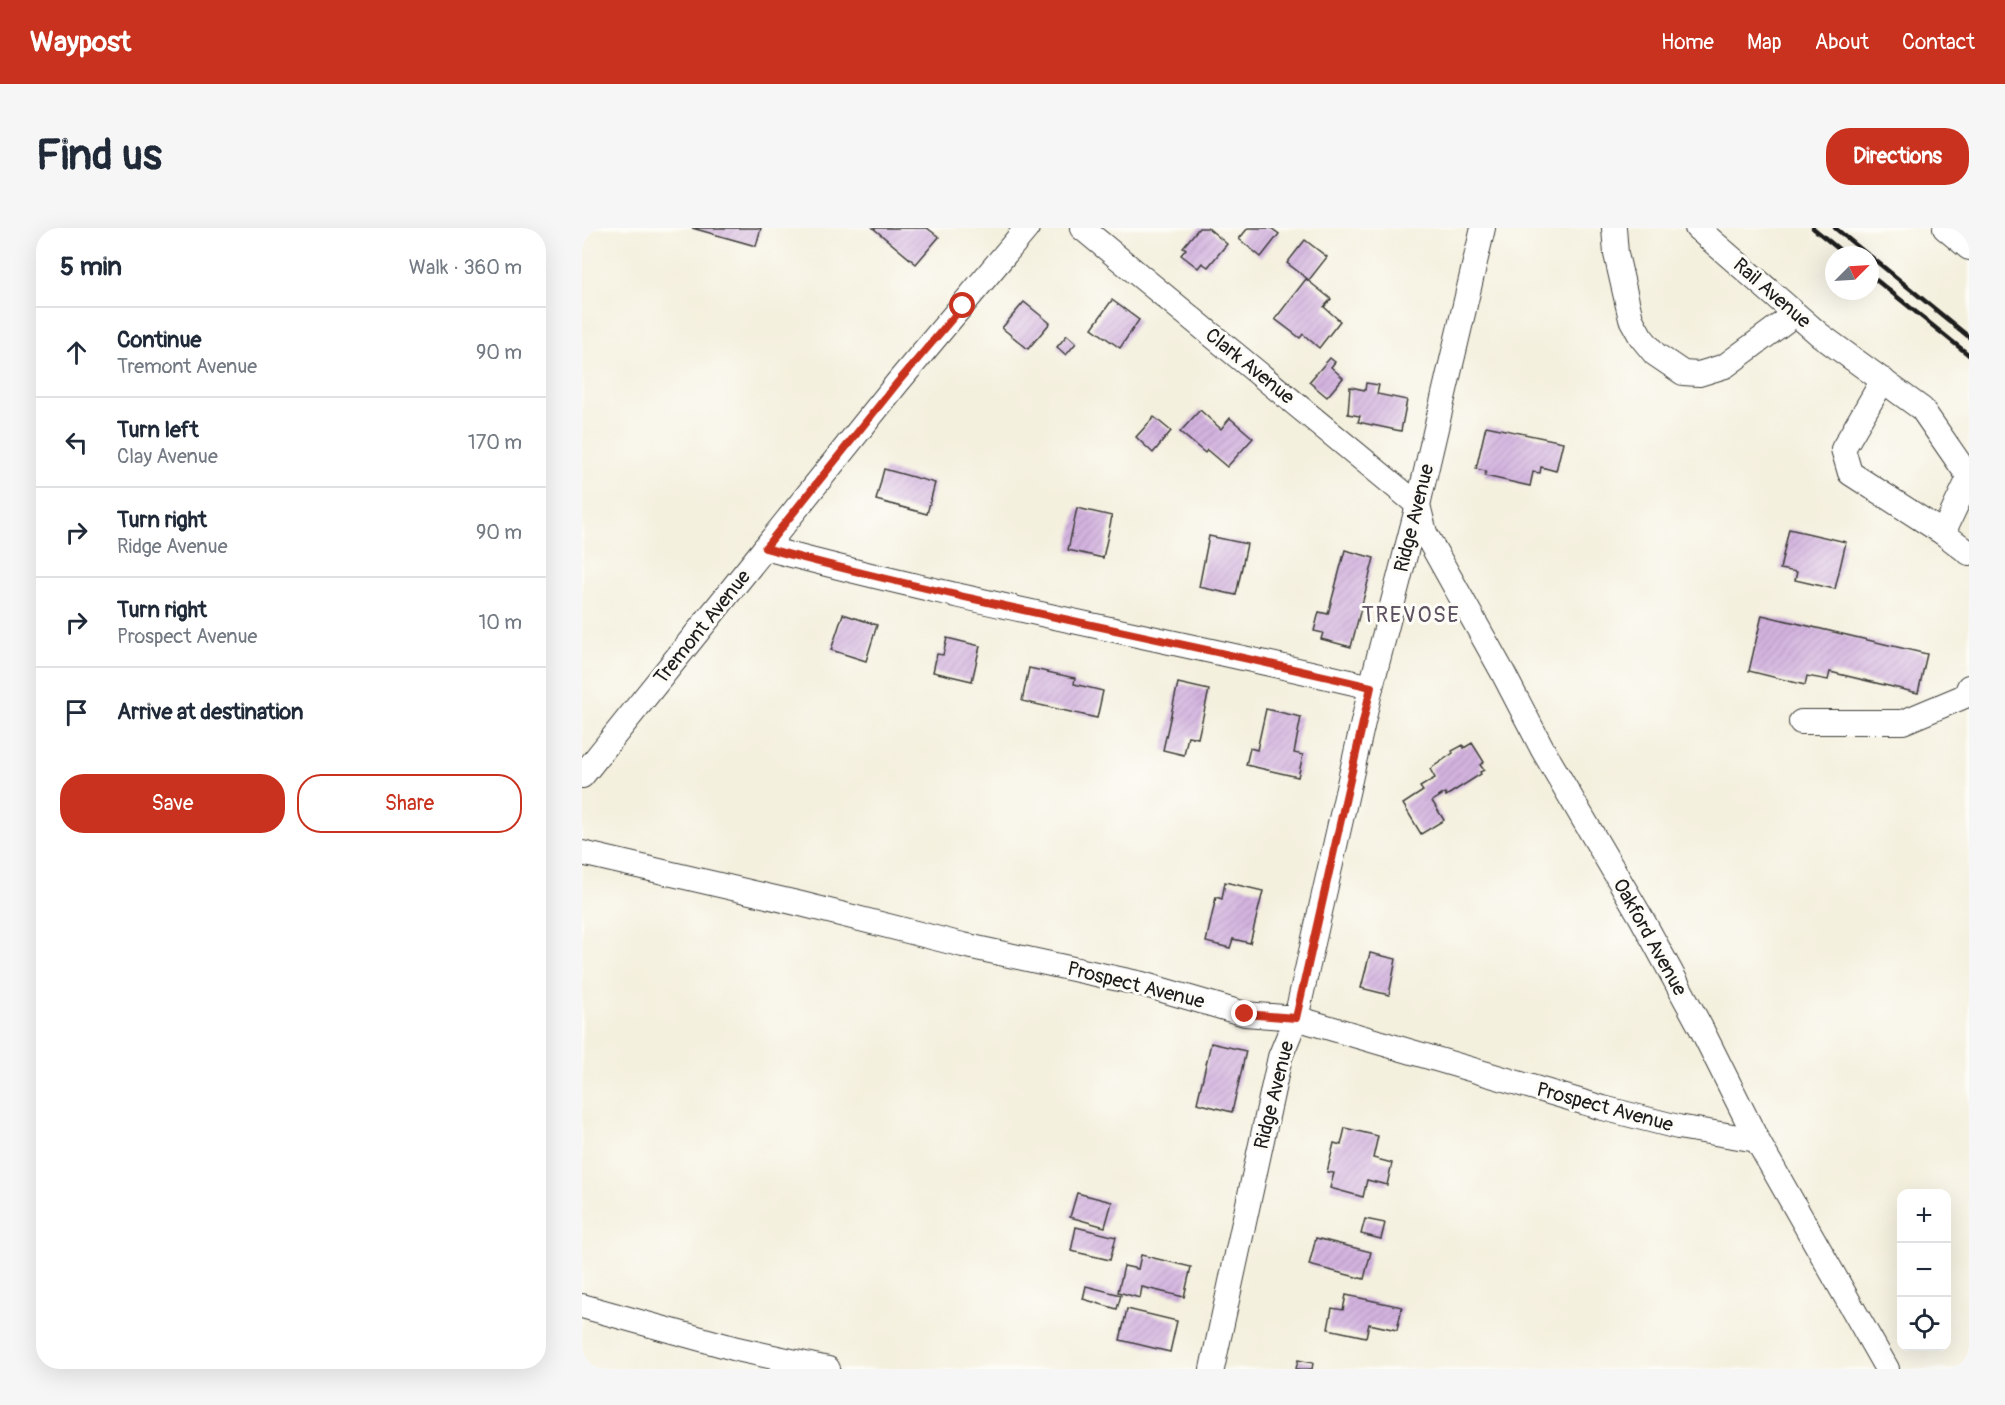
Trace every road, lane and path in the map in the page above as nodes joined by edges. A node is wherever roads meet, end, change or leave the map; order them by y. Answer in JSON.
{"nodes":[{"id":1,"x":1027,"y":228,"type":"edge"},
{"id":2,"x":1082,"y":228,"type":"edge"},
{"id":3,"x":1483,"y":228,"type":"edge"},
{"id":4,"x":1614,"y":228,"type":"edge"},
{"id":5,"x":1697,"y":228,"type":"edge"},
{"id":6,"x":1945,"y":228,"type":"edge"},
{"id":7,"x":1969,"y":248,"type":"edge"},
{"id":8,"x":1795,"y":314,"type":"junction"},
{"id":9,"x":1883,"y":380,"type":"junction"},
{"id":10,"x":1969,"y":478,"type":"edge"},
{"id":11,"x":1418,"y":505,"type":"junction"},
{"id":12,"x":1943,"y":533,"type":"junction"},
{"id":13,"x":765,"y":548,"type":"junction"},
{"id":14,"x":1969,"y":553,"type":"edge"},
{"id":15,"x":1371,"y":687,"type":"junction"},
{"id":16,"x":1969,"y":687,"type":"edge"},
{"id":17,"x":1801,"y":722,"type":"dead end"},
{"id":18,"x":582,"y":776,"type":"edge"},
{"id":19,"x":582,"y":853,"type":"edge"},
{"id":20,"x":1296,"y":1018,"type":"junction"},
{"id":21,"x":1757,"y":1140,"type":"junction"},
{"id":22,"x":582,"y":1306,"type":"edge"},
{"id":23,"x":828,"y":1369,"type":"edge"},
{"id":24,"x":1212,"y":1369,"type":"edge"},
{"id":25,"x":1887,"y":1369,"type":"edge"}],
"edges":[{"from":1,"to":13,"type":"street","name":"Tremont Avenue"},
{"from":2,"to":11,"type":"street","name":"Clark Avenue"},
{"from":3,"to":11,"type":"street","name":"Ridge Avenue"},
{"from":4,"to":8,"type":"street"},
{"from":5,"to":8,"type":"street","name":"Rail Avenue"},
{"from":6,"to":7,"type":"street"},
{"from":8,"to":9,"type":"street","name":"Rail Avenue"},
{"from":9,"to":10,"type":"street","name":"Rail Avenue"},
{"from":9,"to":12,"type":"street"},
{"from":10,"to":12,"type":"street"},
{"from":11,"to":15,"type":"street","name":"Ridge Avenue"},
{"from":11,"to":21,"type":"street","name":"Oakford Avenue"},
{"from":12,"to":14,"type":"street"},
{"from":13,"to":15,"type":"street"},
{"from":13,"to":18,"type":"street","name":"Tremont Avenue"},
{"from":15,"to":20,"type":"street","name":"Ridge Avenue"},
{"from":16,"to":17,"type":"street"},
{"from":19,"to":20,"type":"street","name":"Prospect Avenue"},
{"from":20,"to":21,"type":"street","name":"Prospect Avenue"},
{"from":20,"to":24,"type":"street","name":"Ridge Avenue"},
{"from":21,"to":25,"type":"street","name":"Oakford Avenue"},
{"from":22,"to":23,"type":"street"}]}
